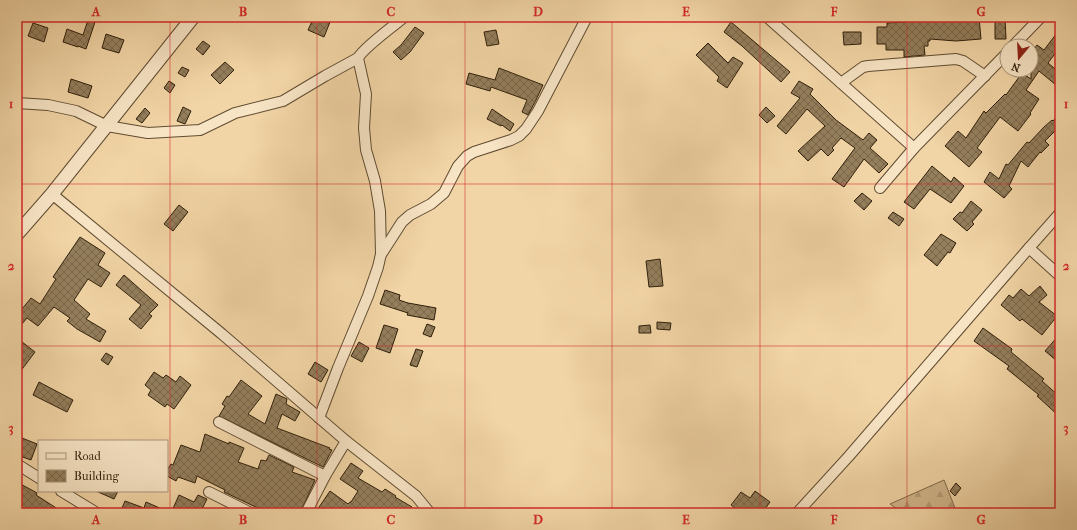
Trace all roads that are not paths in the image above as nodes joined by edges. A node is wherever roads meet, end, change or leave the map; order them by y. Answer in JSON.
{"nodes":[{"id":1,"x":193,"y":17,"type":"edge"},
{"id":2,"x":404,"y":17,"type":"edge"},
{"id":3,"x":587,"y":17,"type":"edge"},
{"id":4,"x":767,"y":17,"type":"edge"},
{"id":5,"x":1041,"y":17,"type":"edge"},
{"id":6,"x":1021,"y":38,"type":"edge"},
{"id":7,"x":358,"y":58,"type":"junction"},
{"id":8,"x":999,"y":61,"type":"edge"},
{"id":9,"x":985,"y":76,"type":"junction"},
{"id":10,"x":841,"y":83,"type":"junction"},
{"id":11,"x":17,"y":103,"type":"edge"},
{"id":12,"x":107,"y":126,"type":"junction"},
{"id":13,"x":914,"y":148,"type":"junction"},
{"id":14,"x":880,"y":188,"type":"dead end"},
{"id":15,"x":52,"y":194,"type":"junction"},
{"id":16,"x":1060,"y":213,"type":"edge"},
{"id":17,"x":17,"y":234,"type":"edge"},
{"id":18,"x":1029,"y":248,"type":"junction"},
{"id":19,"x":381,"y":254,"type":"junction"},
{"id":20,"x":1060,"y":276,"type":"edge"},
{"id":21,"x":319,"y":418,"type":"junction"},
{"id":22,"x":219,"y":422,"type":"dead end"},
{"id":23,"x":346,"y":441,"type":"junction"},
{"id":24,"x":17,"y":464,"type":"edge"},
{"id":25,"x":325,"y":476,"type":"junction"},
{"id":26,"x":38,"y":477,"type":"edge"},
{"id":27,"x":63,"y":492,"type":"edge"},
{"id":28,"x":209,"y":492,"type":"dead end"},
{"id":29,"x":98,"y":513,"type":"edge"},
{"id":30,"x":252,"y":513,"type":"edge"},
{"id":31,"x":306,"y":513,"type":"edge"},
{"id":32,"x":430,"y":513,"type":"edge"},
{"id":33,"x":797,"y":513,"type":"edge"}],
"edges":[{"from":1,"to":12,"type":"street"},
{"from":2,"to":7,"type":"street"},
{"from":3,"to":19,"type":"street"},
{"from":4,"to":10,"type":"street"},
{"from":5,"to":6,"type":"street"},
{"from":7,"to":12,"type":"street"},
{"from":7,"to":19,"type":"street"},
{"from":8,"to":9,"type":"street"},
{"from":9,"to":10,"type":"street"},
{"from":9,"to":13,"type":"street"},
{"from":10,"to":13,"type":"street"},
{"from":11,"to":12,"type":"street"},
{"from":12,"to":15,"type":"street"},
{"from":13,"to":14,"type":"street"},
{"from":15,"to":17,"type":"street"},
{"from":15,"to":21,"type":"street"},
{"from":16,"to":18,"type":"street"},
{"from":18,"to":20,"type":"street"},
{"from":18,"to":33,"type":"street"},
{"from":19,"to":21,"type":"street"},
{"from":21,"to":23,"type":"street"},
{"from":22,"to":25,"type":"street"},
{"from":23,"to":25,"type":"street"},
{"from":23,"to":32,"type":"street"},
{"from":24,"to":26,"type":"street"},
{"from":25,"to":31,"type":"street"},
{"from":27,"to":29,"type":"street"},
{"from":28,"to":30,"type":"street"}]}
